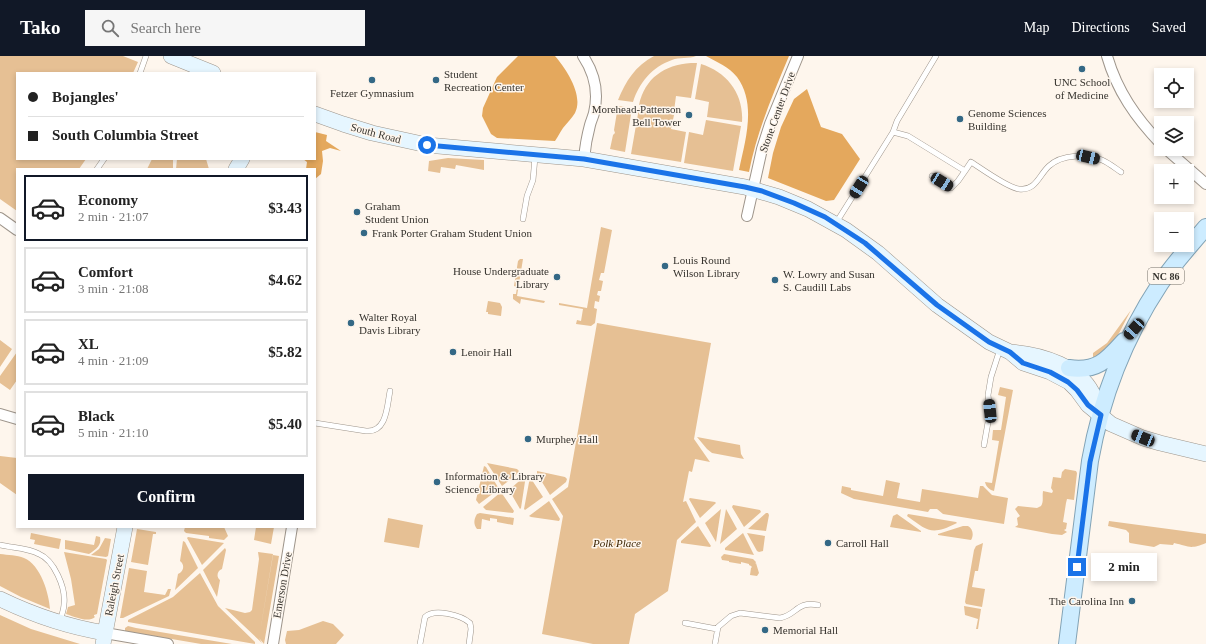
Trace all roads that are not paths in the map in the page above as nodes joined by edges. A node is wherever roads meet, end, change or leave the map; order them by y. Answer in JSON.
{"nodes":[{"id":1,"x":146,"y":56,"type":"edge"},
{"id":2,"x":171,"y":56,"type":"edge"},
{"id":3,"x":583,"y":56,"type":"edge"},
{"id":4,"x":798,"y":56,"type":"edge"},
{"id":5,"x":936,"y":56,"type":"edge"},
{"id":6,"x":1107,"y":56,"type":"edge"},
{"id":7,"x":140,"y":72,"type":"edge"},
{"id":8,"x":211,"y":72,"type":"edge"},
{"id":9,"x":316,"y":114,"type":"edge"},
{"id":10,"x":893,"y":132,"type":"junction"},
{"id":11,"x":1154,"y":137,"type":"edge"},
{"id":12,"x":535,"y":154,"type":"junction"},
{"id":13,"x":1174,"y":156,"type":"edge"},
{"id":14,"x":584,"y":159,"type":"junction"},
{"id":15,"x":965,"y":171,"type":"junction"},
{"id":16,"x":1121,"y":172,"type":"dead end"},
{"id":17,"x":932,"y":176,"type":"dead end"},
{"id":18,"x":1206,"y":184,"type":"edge"},
{"id":19,"x":752,"y":189,"type":"junction"},
{"id":20,"x":747,"y":216,"type":"dead end"},
{"id":21,"x":0,"y":218,"type":"edge"},
{"id":22,"x":523,"y":219,"type":"dead end"},
{"id":23,"x":836,"y":224,"type":"junction"},
{"id":24,"x":1206,"y":227,"type":"edge"},
{"id":25,"x":16,"y":229,"type":"edge"},
{"id":26,"x":1134,"y":329,"type":"junction"},
{"id":27,"x":1005,"y":350,"type":"junction"},
{"id":28,"x":1069,"y":368,"type":"junction"},
{"id":29,"x":390,"y":391,"type":"dead end"},
{"id":30,"x":0,"y":414,"type":"edge"},
{"id":31,"x":1101,"y":415,"type":"junction"},
{"id":32,"x":16,"y":419,"type":"edge"},
{"id":33,"x":316,"y":423,"type":"edge"},
{"id":34,"x":984,"y":445,"type":"dead end"},
{"id":35,"x":1206,"y":454,"type":"edge"},
{"id":36,"x":126,"y":528,"type":"edge"},
{"id":37,"x":292,"y":528,"type":"edge"},
{"id":38,"x":0,"y":545,"type":"edge"},
{"id":39,"x":0,"y":599,"type":"edge"},
{"id":40,"x":818,"y":605,"type":"dead end"},
{"id":41,"x":60,"y":623,"type":"junction"},
{"id":42,"x":685,"y":623,"type":"dead end"},
{"id":43,"x":717,"y":629,"type":"junction"},
{"id":44,"x":104,"y":639,"type":"edge"},
{"id":45,"x":168,"y":644,"type":"edge"},
{"id":46,"x":273,"y":644,"type":"edge"},
{"id":47,"x":420,"y":644,"type":"edge"},
{"id":48,"x":469,"y":644,"type":"edge"},
{"id":49,"x":715,"y":644,"type":"edge"},
{"id":50,"x":1067,"y":644,"type":"edge"}],
"edges":[{"from":1,"to":7,"type":"lane"},
{"from":2,"to":8,"type":"main road"},
{"from":3,"to":14,"type":"street"},
{"from":4,"to":19,"type":"street","name":"Stone Center Drive"},
{"from":5,"to":10,"type":"lane"},
{"from":6,"to":11,"type":"street"},
{"from":9,"to":12,"type":"main road","name":"South Road"},
{"from":10,"to":15,"type":"lane"},
{"from":10,"to":23,"type":"lane"},
{"from":12,"to":14,"type":"main road","name":"South Road"},
{"from":12,"to":22,"type":"lane"},
{"from":13,"to":18,"type":"street"},
{"from":14,"to":19,"type":"main road","name":"South Road"},
{"from":15,"to":16,"type":"lane"},
{"from":15,"to":17,"type":"lane"},
{"from":19,"to":20,"type":"street","name":"Stone Center Drive"},
{"from":19,"to":23,"type":"main road","name":"South Road"},
{"from":21,"to":25,"type":"street"},
{"from":23,"to":27,"type":"main road","name":"South Road"},
{"from":24,"to":26,"type":"main road","number":"NC 86"},
{"from":26,"to":28,"type":"main road"},
{"from":26,"to":31,"type":"main road","number":"NC 86"},
{"from":27,"to":28,"type":"main road","name":"South Road"},
{"from":27,"to":31,"type":"main road","name":"South Road"},
{"from":27,"to":34,"type":"lane"},
{"from":28,"to":31,"type":"main road","name":"South Road"},
{"from":29,"to":33,"type":"lane"},
{"from":30,"to":32,"type":"street"},
{"from":31,"to":35,"type":"main road"},
{"from":31,"to":50,"type":"main road","number":"NC 86"},
{"from":36,"to":44,"type":"main road","name":"Raleigh Street"},
{"from":37,"to":46,"type":"street","name":"Emerson Drive"},
{"from":38,"to":41,"type":"lane"},
{"from":39,"to":41,"type":"main road"},
{"from":40,"to":43,"type":"lane"},
{"from":41,"to":44,"type":"main road"},
{"from":42,"to":43,"type":"lane"},
{"from":43,"to":49,"type":"lane"},
{"from":44,"to":45,"type":"street"},
{"from":47,"to":48,"type":"lane"}]}
